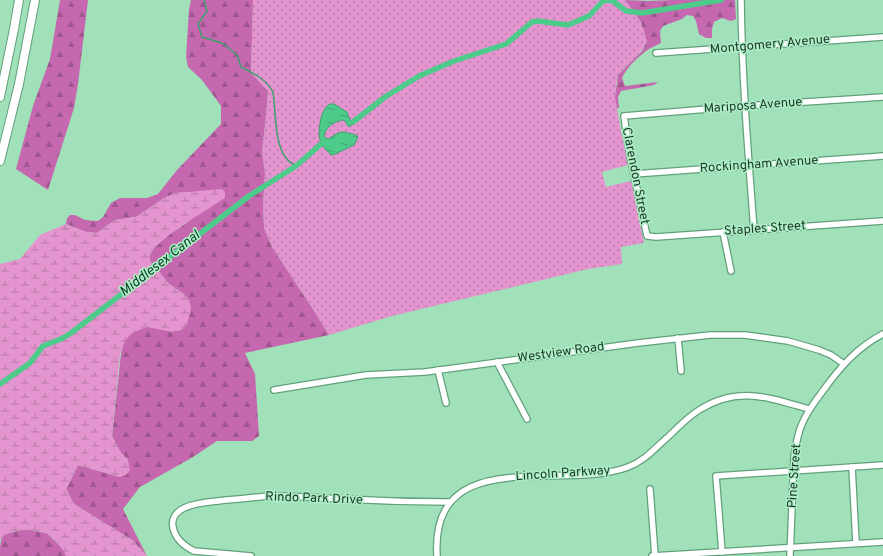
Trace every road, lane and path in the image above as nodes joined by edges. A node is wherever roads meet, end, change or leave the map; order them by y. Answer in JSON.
{"nodes":[{"id":1,"x":19,"y":0,"type":"edge"},
{"id":2,"x":35,"y":0,"type":"edge"},
{"id":3,"x":741,"y":0,"type":"edge"},
{"id":4,"x":883,"y":37,"type":"edge"},
{"id":5,"x":741,"y":47,"type":"junction"},
{"id":6,"x":656,"y":53,"type":"dead end"},
{"id":7,"x":0,"y":97,"type":"edge"},
{"id":8,"x":883,"y":97,"type":"edge"},
{"id":9,"x":744,"y":106,"type":"junction"},
{"id":10,"x":624,"y":116,"type":"joint"},
{"id":11,"x":883,"y":156,"type":"edge"},
{"id":12,"x":0,"y":161,"type":"edge"},
{"id":13,"x":749,"y":166,"type":"junction"},
{"id":14,"x":634,"y":174,"type":"junction"},
{"id":15,"x":883,"y":221,"type":"edge"},
{"id":16,"x":754,"y":230,"type":"junction"},
{"id":17,"x":722,"y":232,"type":"junction"},
{"id":18,"x":647,"y":236,"type":"joint"},
{"id":19,"x":731,"y":271,"type":"dead end"},
{"id":20,"x":883,"y":334,"type":"edge"},
{"id":21,"x":678,"y":338,"type":"junction"},
{"id":22,"x":497,"y":362,"type":"junction"},
{"id":23,"x":844,"y":364,"type":"junction"},
{"id":24,"x":438,"y":370,"type":"junction"},
{"id":25,"x":681,"y":371,"type":"dead end"},
{"id":26,"x":274,"y":390,"type":"dead end"},
{"id":27,"x":446,"y":403,"type":"dead end"},
{"id":28,"x":809,"y":409,"type":"junction"},
{"id":29,"x":526,"y":419,"type":"dead end"},
{"id":30,"x":883,"y":465,"type":"edge"},
{"id":31,"x":852,"y":467,"type":"junction"},
{"id":32,"x":793,"y":471,"type":"junction"},
{"id":33,"x":650,"y":489,"type":"dead end"},
{"id":34,"x":450,"y":502,"type":"junction"},
{"id":35,"x":883,"y":542,"type":"edge"},
{"id":36,"x":856,"y":543,"type":"junction"},
{"id":37,"x":791,"y":547,"type":"junction"},
{"id":38,"x":722,"y":552,"type":"junction"},
{"id":39,"x":251,"y":556,"type":"edge"},
{"id":40,"x":437,"y":556,"type":"edge"},
{"id":41,"x":652,"y":556,"type":"edge"},
{"id":42,"x":655,"y":556,"type":"edge"},
{"id":43,"x":790,"y":556,"type":"edge"}],
"edges":[{"from":1,"to":7,"type":"highway"},
{"from":2,"to":12,"type":"highway"},
{"from":3,"to":5,"type":"street"},
{"from":4,"to":5,"type":"street","name":"Montgomery Avenue"},
{"from":5,"to":6,"type":"street","name":"Montgomery Avenue"},
{"from":5,"to":9,"type":"street"},
{"from":8,"to":9,"type":"street","name":"Mariposa Avenue"},
{"from":9,"to":10,"type":"street","name":"Mariposa Avenue"},
{"from":9,"to":13,"type":"street"},
{"from":10,"to":14,"type":"street","name":"Clarendon Street"},
{"from":11,"to":13,"type":"street","name":"Rockingham Avenue"},
{"from":13,"to":14,"type":"street","name":"Rockingham Avenue"},
{"from":13,"to":16,"type":"street"},
{"from":14,"to":18,"type":"street","name":"Clarendon Street"},
{"from":15,"to":16,"type":"street","name":"Staples Street"},
{"from":16,"to":17,"type":"street","name":"Staples Street"},
{"from":17,"to":18,"type":"street","name":"Staples Street"},
{"from":17,"to":19,"type":"street"},
{"from":20,"to":23,"type":"street","name":"Pine Street"},
{"from":21,"to":22,"type":"street","name":"Westview Road"},
{"from":21,"to":23,"type":"street","name":"Westview Road"},
{"from":21,"to":25,"type":"street"},
{"from":22,"to":24,"type":"street","name":"Westview Road"},
{"from":22,"to":29,"type":"street"},
{"from":23,"to":28,"type":"street","name":"Pine Street"},
{"from":24,"to":26,"type":"street","name":"Westview Road"},
{"from":24,"to":27,"type":"street"},
{"from":28,"to":32,"type":"street","name":"Pine Street"},
{"from":28,"to":34,"type":"street","name":"Lincoln Parkway"},
{"from":30,"to":31,"type":"street"},
{"from":31,"to":32,"type":"street"},
{"from":31,"to":36,"type":"street"},
{"from":32,"to":37,"type":"street","name":"Pine Street"},
{"from":32,"to":38,"type":"street"},
{"from":33,"to":42,"type":"street"},
{"from":34,"to":39,"type":"street","name":"Rindo Park Drive"},
{"from":34,"to":40,"type":"street","name":"Lincoln Parkway"},
{"from":35,"to":36,"type":"street"},
{"from":36,"to":37,"type":"street"},
{"from":37,"to":38,"type":"street"},
{"from":37,"to":43,"type":"street","name":"Pine Street"},
{"from":38,"to":42,"type":"street"},
{"from":41,"to":42,"type":"street"}]}
